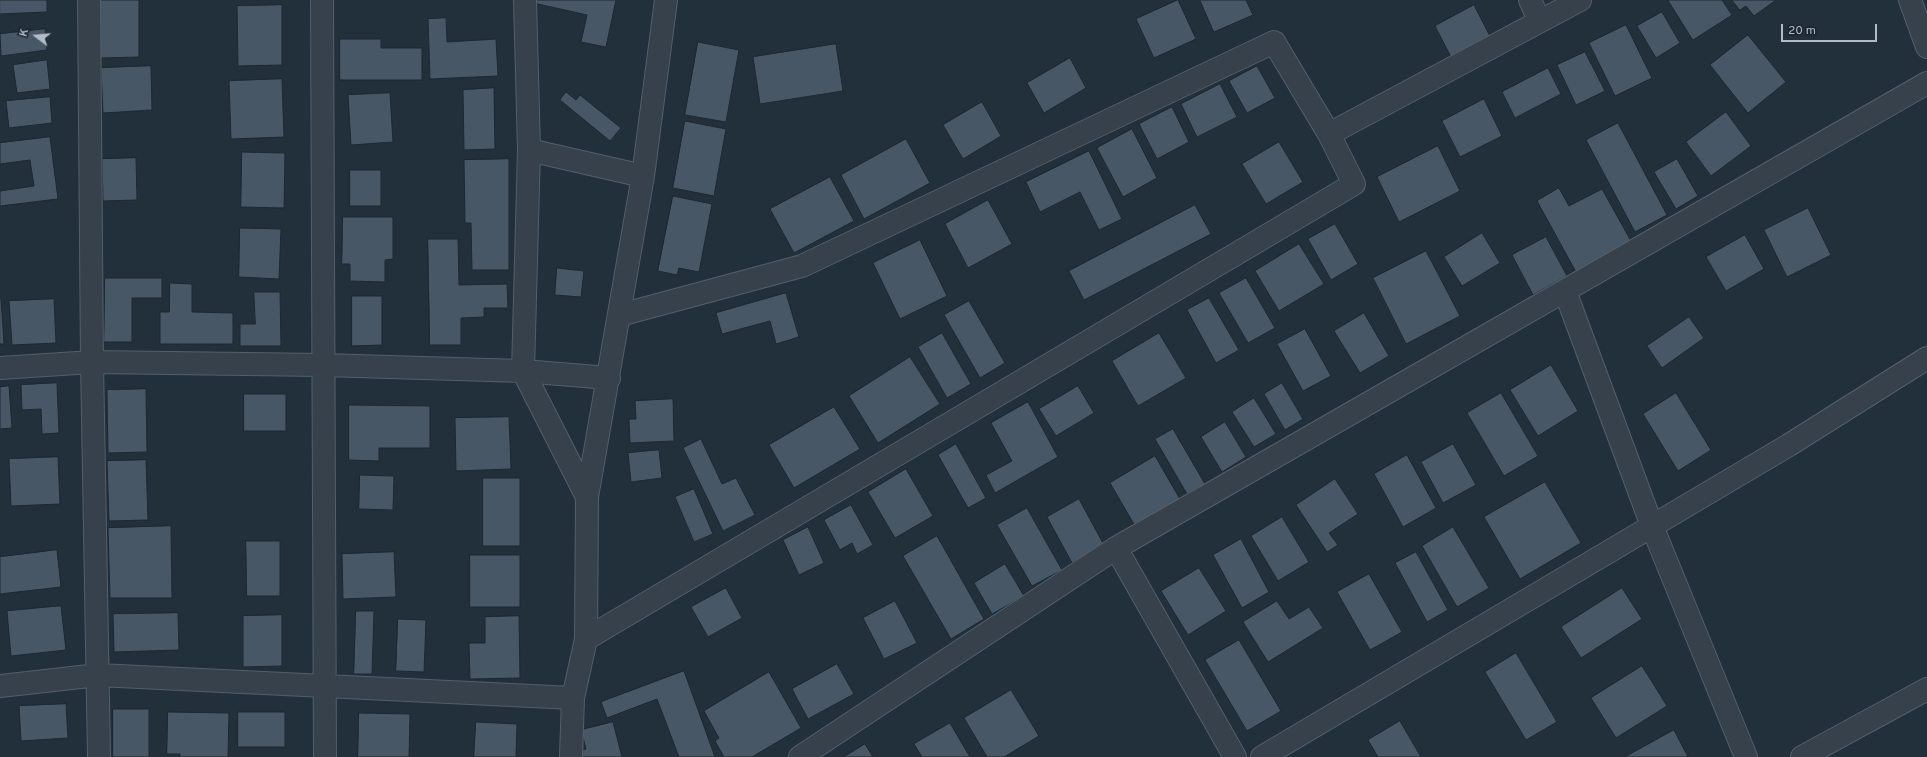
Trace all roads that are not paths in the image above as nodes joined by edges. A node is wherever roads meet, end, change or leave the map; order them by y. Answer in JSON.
{"nodes":[{"id":1,"x":89,"y":0,"type":"edge"},
{"id":2,"x":322,"y":0,"type":"edge"},
{"id":3,"x":525,"y":0,"type":"edge"},
{"id":4,"x":666,"y":0,"type":"edge"},
{"id":5,"x":1530,"y":0,"type":"edge"},
{"id":6,"x":1580,"y":0,"type":"edge"},
{"id":7,"x":1910,"y":0,"type":"edge"},
{"id":8,"x":1539,"y":20,"type":"junction"},
{"id":9,"x":1927,"y":47,"type":"edge"},
{"id":10,"x":1927,"y":83,"type":"edge"},
{"id":11,"x":1329,"y":134,"type":"junction"},
{"id":12,"x":529,"y":150,"type":"junction"},
{"id":13,"x":643,"y":176,"type":"junction"},
{"id":14,"x":1565,"y":291,"type":"junction"},
{"id":15,"x":620,"y":315,"type":"junction"},
{"id":16,"x":1927,"y":358,"type":"edge"},
{"id":17,"x":92,"y":362,"type":"junction"},
{"id":18,"x":323,"y":365,"type":"junction"},
{"id":19,"x":0,"y":368,"type":"edge"},
{"id":20,"x":523,"y":371,"type":"junction"},
{"id":21,"x":609,"y":378,"type":"junction"},
{"id":22,"x":587,"y":498,"type":"junction"},
{"id":23,"x":1652,"y":526,"type":"junction"},
{"id":24,"x":1116,"y":548,"type":"junction"},
{"id":25,"x":586,"y":639,"type":"junction"},
{"id":26,"x":98,"y":676,"type":"junction"},
{"id":27,"x":0,"y":686,"type":"edge"},
{"id":28,"x":325,"y":686,"type":"junction"},
{"id":29,"x":1927,"y":689,"type":"edge"},
{"id":30,"x":573,"y":698,"type":"junction"},
{"id":31,"x":99,"y":757,"type":"edge"},
{"id":32,"x":325,"y":757,"type":"edge"},
{"id":33,"x":572,"y":757,"type":"edge"},
{"id":34,"x":800,"y":757,"type":"edge"},
{"id":35,"x":1235,"y":757,"type":"edge"},
{"id":36,"x":1262,"y":757,"type":"edge"},
{"id":37,"x":1746,"y":757,"type":"edge"},
{"id":38,"x":1802,"y":757,"type":"edge"}],
"edges":[{"from":1,"to":17,"type":"street"},
{"from":2,"to":18,"type":"street"},
{"from":3,"to":12,"type":"street"},
{"from":4,"to":13,"type":"street"},
{"from":5,"to":8,"type":"street"},
{"from":6,"to":8,"type":"street"},
{"from":7,"to":9,"type":"street"},
{"from":8,"to":11,"type":"street"},
{"from":10,"to":14,"type":"street"},
{"from":11,"to":15,"type":"street"},
{"from":11,"to":25,"type":"street"},
{"from":12,"to":13,"type":"street"},
{"from":12,"to":20,"type":"street"},
{"from":13,"to":15,"type":"street"},
{"from":14,"to":23,"type":"street"},
{"from":14,"to":24,"type":"street"},
{"from":15,"to":21,"type":"street"},
{"from":16,"to":23,"type":"street"},
{"from":17,"to":18,"type":"street"},
{"from":17,"to":19,"type":"street"},
{"from":17,"to":26,"type":"street"},
{"from":18,"to":20,"type":"street"},
{"from":18,"to":28,"type":"street"},
{"from":20,"to":21,"type":"street"},
{"from":20,"to":22,"type":"street"},
{"from":21,"to":22,"type":"street"},
{"from":22,"to":25,"type":"street"},
{"from":23,"to":36,"type":"street"},
{"from":23,"to":37,"type":"street"},
{"from":24,"to":34,"type":"street"},
{"from":24,"to":35,"type":"street"},
{"from":25,"to":30,"type":"street"},
{"from":26,"to":27,"type":"street"},
{"from":26,"to":28,"type":"street"},
{"from":26,"to":31,"type":"street"},
{"from":28,"to":30,"type":"street"},
{"from":28,"to":32,"type":"street"},
{"from":29,"to":38,"type":"street"},
{"from":30,"to":33,"type":"street"}]}
